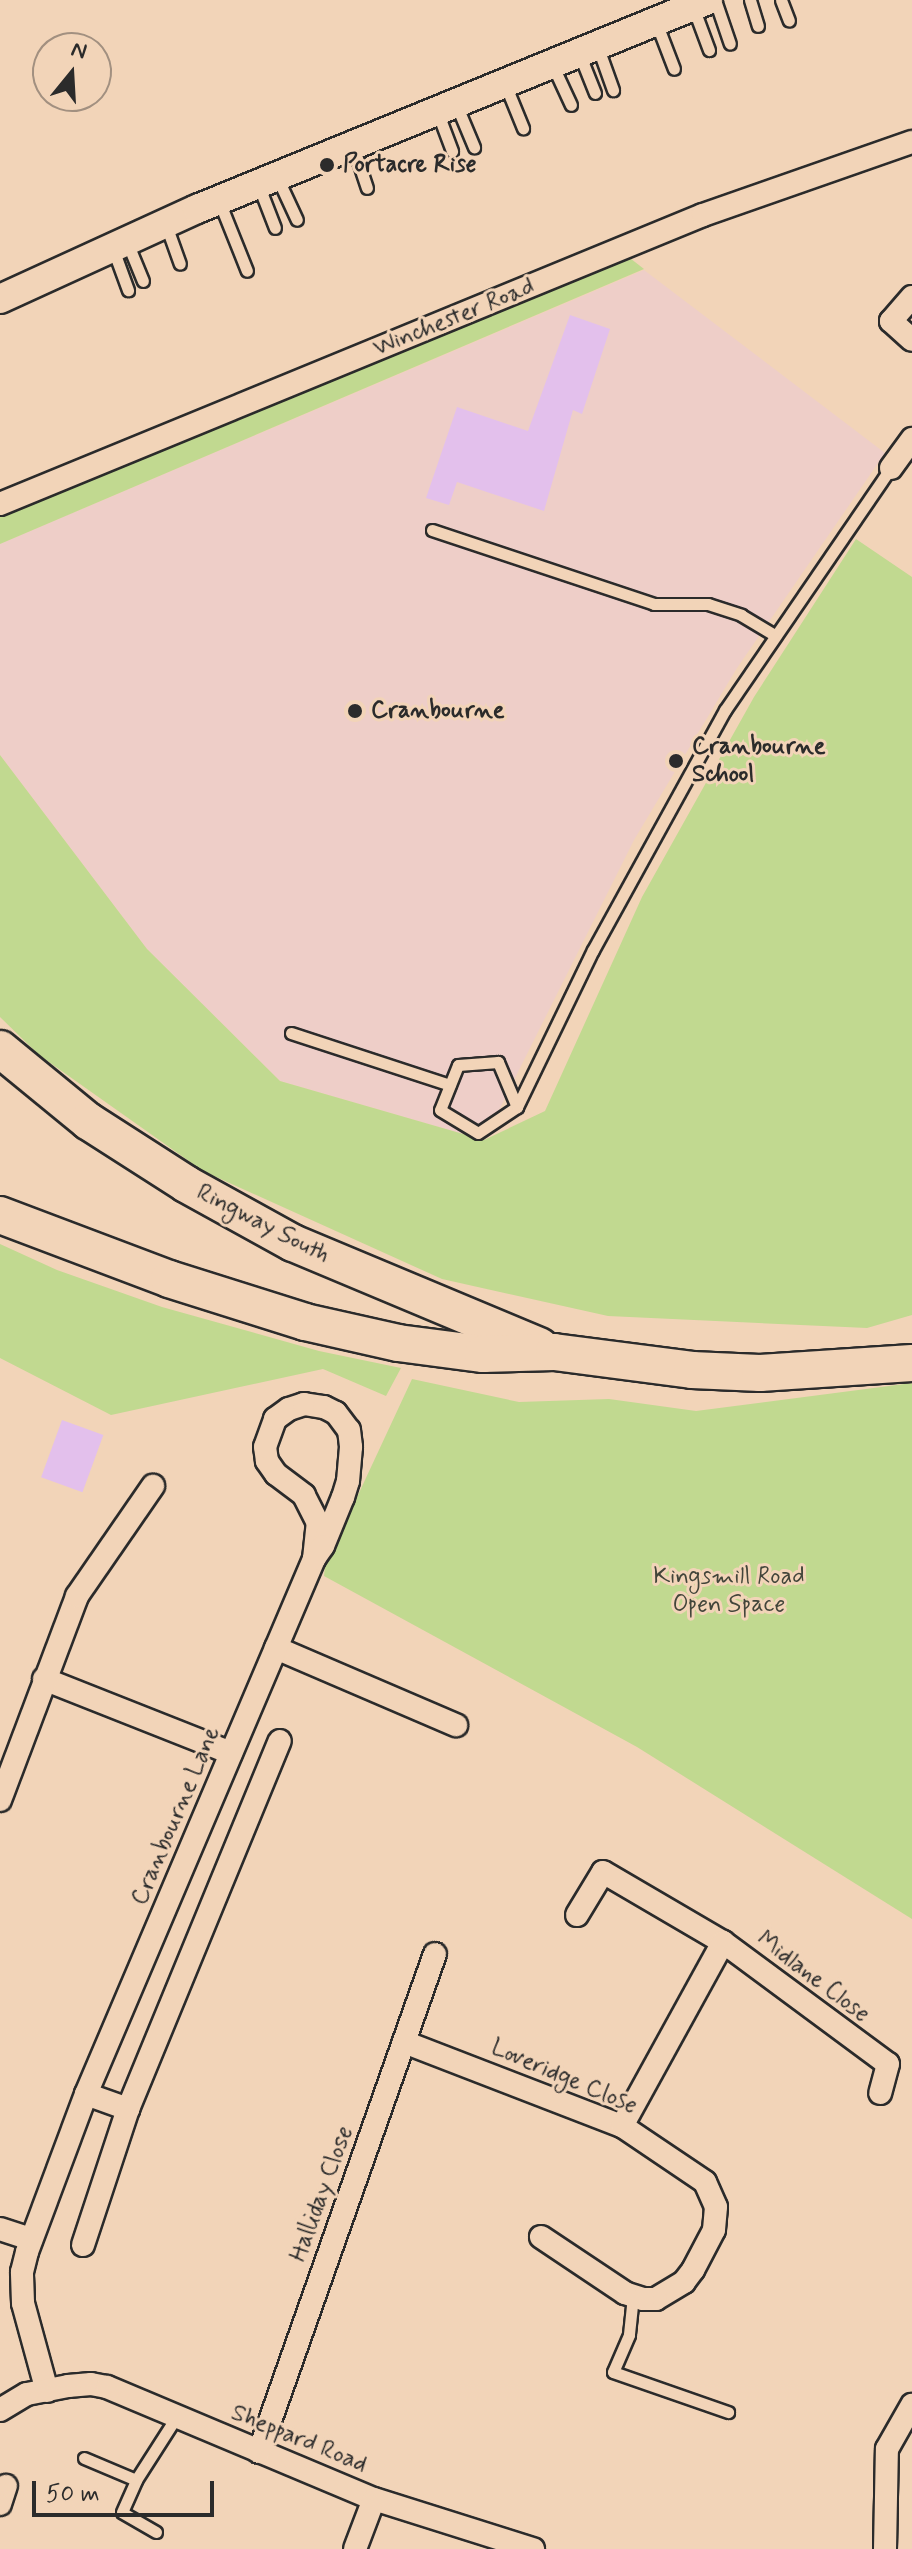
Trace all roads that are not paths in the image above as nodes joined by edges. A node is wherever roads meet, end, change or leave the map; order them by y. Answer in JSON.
{"nodes":[{"id":1,"x":750,"y":0,"type":"edge"},
{"id":2,"x":781,"y":0,"type":"edge"},
{"id":3,"x":705,"y":2,"type":"edge"},
{"id":4,"x":656,"y":21,"type":"junction"},
{"id":5,"x":789,"y":21,"type":"dead end"},
{"id":6,"x":758,"y":26,"type":"dead end"},
{"id":7,"x":730,"y":44,"type":"dead end"},
{"id":8,"x":588,"y":49,"type":"junction"},
{"id":9,"x":709,"y":50,"type":"dead end"},
{"id":10,"x":551,"y":64,"type":"junction"},
{"id":11,"x":674,"y":69,"type":"dead end"},
{"id":12,"x":505,"y":83,"type":"junction"},
{"id":13,"x":613,"y":90,"type":"dead end"},
{"id":14,"x":595,"y":93,"type":"dead end"},
{"id":15,"x":571,"y":105,"type":"dead end"},
{"id":16,"x":446,"y":107,"type":"junction"},
{"id":17,"x":523,"y":128,"type":"dead end"},
{"id":18,"x":912,"y":142,"type":"edge"},
{"id":19,"x":352,"y":145,"type":"junction"},
{"id":20,"x":474,"y":147,"type":"dead end"},
{"id":21,"x":452,"y":151,"type":"dead end"},
{"id":22,"x":267,"y":180,"type":"junction"},
{"id":23,"x":367,"y":188,"type":"dead end"},
{"id":24,"x":219,"y":201,"type":"junction"},
{"id":25,"x":297,"y":220,"type":"dead end"},
{"id":26,"x":166,"y":224,"type":"junction"},
{"id":27,"x":275,"y":228,"type":"dead end"},
{"id":28,"x":120,"y":245,"type":"junction"},
{"id":29,"x":180,"y":264,"type":"dead end"},
{"id":30,"x":247,"y":271,"type":"dead end"},
{"id":31,"x":143,"y":281,"type":"dead end"},
{"id":32,"x":128,"y":290,"type":"dead end"},
{"id":33,"x":912,"y":297,"type":"edge"},
{"id":34,"x":0,"y":299,"type":"edge"},
{"id":35,"x":912,"y":340,"type":"edge"},
{"id":36,"x":912,"y":439,"type":"edge"},
{"id":37,"x":891,"y":468,"type":"joint"},
{"id":38,"x":0,"y":504,"type":"edge"},
{"id":39,"x":432,"y":530,"type":"dead end"},
{"id":40,"x":774,"y":635,"type":"junction"},
{"id":41,"x":291,"y":1033,"type":"dead end"},
{"id":42,"x":0,"y":1049,"type":"edge"},
{"id":43,"x":450,"y":1085,"type":"junction"},
{"id":44,"x":517,"y":1107,"type":"junction"},
{"id":45,"x":0,"y":1215,"type":"edge"},
{"id":46,"x":554,"y":1352,"type":"junction"},
{"id":47,"x":912,"y":1363,"type":"edge"},
{"id":48,"x":153,"y":1486,"type":"dead end"},
{"id":49,"x":314,"y":1559,"type":"junction"},
{"id":50,"x":276,"y":1648,"type":"junction"},
{"id":51,"x":44,"y":1679,"type":"junction"},
{"id":52,"x":456,"y":1725,"type":"dead end"},
{"id":53,"x":280,"y":1741,"type":"dead end"},
{"id":54,"x":231,"y":1753,"type":"junction"},
{"id":55,"x":0,"y":1800,"type":"edge"},
{"id":56,"x":577,"y":1915,"type":"dead end"},
{"id":57,"x":723,"y":1942,"type":"junction"},
{"id":58,"x":435,"y":1954,"type":"dead end"},
{"id":59,"x":404,"y":2042,"type":"junction"},
{"id":60,"x":880,"y":2093,"type":"dead end"},
{"id":61,"x":86,"y":2094,"type":"junction"},
{"id":62,"x":128,"y":2109,"type":"junction"},
{"id":63,"x":622,"y":2126,"type":"junction"},
{"id":64,"x":0,"y":2229,"type":"edge"},
{"id":65,"x":541,"y":2237,"type":"dead end"},
{"id":66,"x":31,"y":2239,"type":"junction"},
{"id":67,"x":83,"y":2245,"type":"dead end"},
{"id":68,"x":633,"y":2296,"type":"junction"},
{"id":69,"x":47,"y":2391,"type":"junction"},
{"id":70,"x":912,"y":2405,"type":"edge"},
{"id":71,"x":0,"y":2410,"type":"edge"},
{"id":72,"x":728,"y":2412,"type":"dead end"},
{"id":73,"x":177,"y":2416,"type":"junction"},
{"id":74,"x":259,"y":2452,"type":"junction"},
{"id":75,"x":84,"y":2458,"type":"dead end"},
{"id":76,"x":136,"y":2480,"type":"junction"},
{"id":77,"x":374,"y":2499,"type":"junction"},
{"id":78,"x":156,"y":2532,"type":"dead end"},
{"id":79,"x":355,"y":2549,"type":"edge"},
{"id":80,"x":533,"y":2549,"type":"edge"},
{"id":81,"x":885,"y":2549,"type":"edge"}],
"edges":[{"from":1,"to":6,"type":"lane"},
{"from":2,"to":5,"type":"lane"},
{"from":3,"to":4,"type":"street"},
{"from":3,"to":7,"type":"lane"},
{"from":3,"to":9,"type":"lane"},
{"from":4,"to":8,"type":"street"},
{"from":4,"to":11,"type":"lane"},
{"from":8,"to":10,"type":"street"},
{"from":8,"to":13,"type":"lane"},
{"from":8,"to":14,"type":"lane"},
{"from":10,"to":12,"type":"street"},
{"from":10,"to":15,"type":"lane"},
{"from":12,"to":16,"type":"street"},
{"from":12,"to":17,"type":"lane"},
{"from":16,"to":19,"type":"street"},
{"from":16,"to":20,"type":"lane"},
{"from":16,"to":21,"type":"lane"},
{"from":18,"to":38,"type":"street","name":"Winchester Road"},
{"from":19,"to":22,"type":"street"},
{"from":19,"to":23,"type":"lane"},
{"from":22,"to":24,"type":"street"},
{"from":22,"to":25,"type":"lane"},
{"from":22,"to":27,"type":"lane"},
{"from":24,"to":26,"type":"street"},
{"from":24,"to":30,"type":"lane"},
{"from":26,"to":28,"type":"street"},
{"from":26,"to":29,"type":"lane"},
{"from":28,"to":31,"type":"lane"},
{"from":28,"to":32,"type":"lane"},
{"from":28,"to":34,"type":"street"},
{"from":33,"to":35,"type":"street"},
{"from":36,"to":37,"type":"street"},
{"from":37,"to":40,"type":"lane"},
{"from":39,"to":40,"type":"lane"},
{"from":40,"to":44,"type":"lane"},
{"from":41,"to":43,"type":"lane"},
{"from":42,"to":46,"type":"main road","name":"Ringway South"},
{"from":43,"to":44,"type":"lane"},
{"from":43,"to":44,"type":"lane"},
{"from":45,"to":46,"type":"main road","name":"Ringway South"},
{"from":46,"to":47,"type":"main road","name":"Ringway South"},
{"from":48,"to":51,"type":"street"},
{"from":49,"to":49,"type":"street","name":"Cranbourne Lane"},
{"from":49,"to":50,"type":"street","name":"Cranbourne Lane"},
{"from":50,"to":52,"type":"street"},
{"from":50,"to":54,"type":"street","name":"Cranbourne Lane"},
{"from":51,"to":54,"type":"street"},
{"from":51,"to":55,"type":"street"},
{"from":53,"to":62,"type":"street"},
{"from":54,"to":61,"type":"street","name":"Cranbourne Lane"},
{"from":56,"to":57,"type":"street","name":"Midlane Close"},
{"from":57,"to":60,"type":"street","name":"Midlane Close"},
{"from":57,"to":63,"type":"street","name":"Midlane Close"},
{"from":58,"to":59,"type":"street","name":"Halliday Close"},
{"from":59,"to":63,"type":"street","name":"Loveridge Close"},
{"from":59,"to":74,"type":"street","name":"Halliday Close"},
{"from":61,"to":62,"type":"street"},
{"from":61,"to":66,"type":"street","name":"Cranbourne Lane"},
{"from":62,"to":67,"type":"street"},
{"from":63,"to":68,"type":"street","name":"Loveridge Close"},
{"from":64,"to":66,"type":"street"},
{"from":65,"to":68,"type":"street"},
{"from":66,"to":69,"type":"street","name":"Cranbourne Lane"},
{"from":68,"to":72,"type":"lane"},
{"from":69,"to":71,"type":"street"},
{"from":69,"to":73,"type":"street","name":"Sheppard Road"},
{"from":70,"to":81,"type":"street"},
{"from":73,"to":74,"type":"street","name":"Sheppard Road"},
{"from":73,"to":76,"type":"lane"},
{"from":74,"to":77,"type":"street","name":"Sheppard Road"},
{"from":75,"to":76,"type":"lane"},
{"from":76,"to":78,"type":"lane"},
{"from":77,"to":79,"type":"street"},
{"from":77,"to":80,"type":"street","name":"Sheppard Road"}]}
